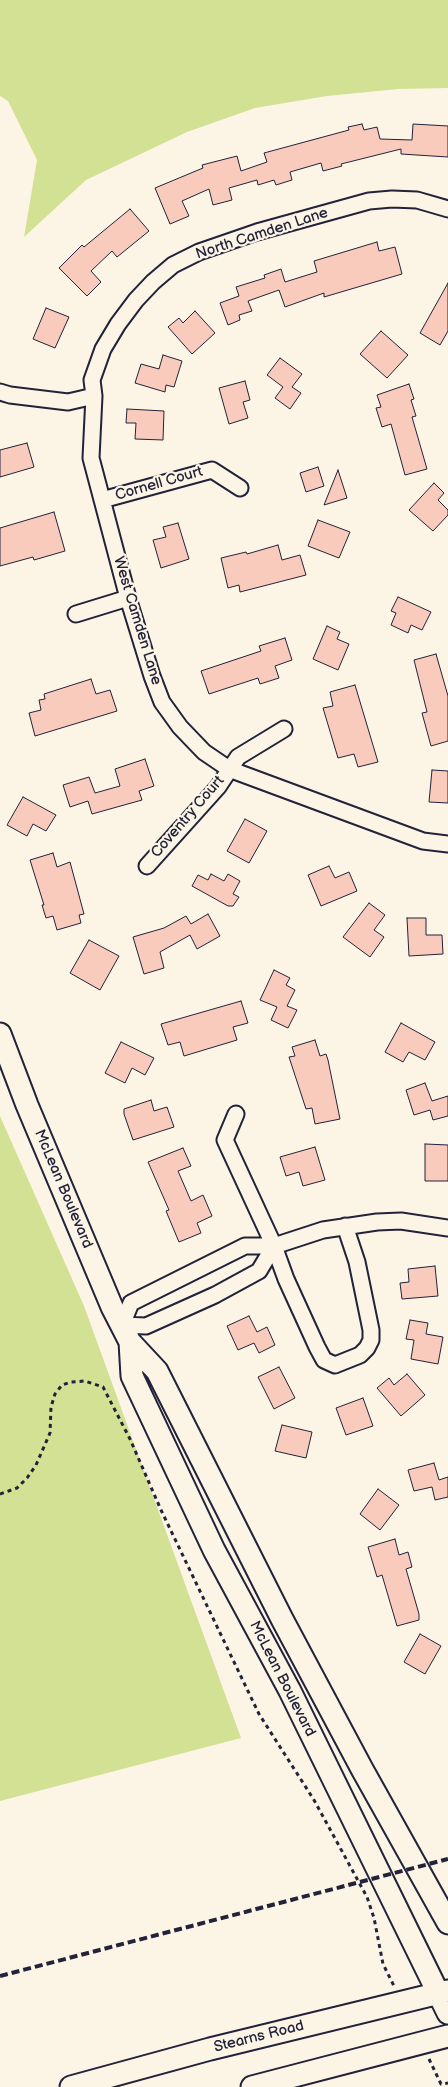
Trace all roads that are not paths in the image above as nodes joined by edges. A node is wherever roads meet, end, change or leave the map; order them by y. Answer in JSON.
{"nodes":[{"id":1,"x":448,"y":209,"type":"edge"},
{"id":2,"x":0,"y":392,"type":"edge"},
{"id":3,"x":94,"y":396,"type":"junction"},
{"id":4,"x":240,"y":488,"type":"dead end"},
{"id":5,"x":102,"y":500,"type":"junction"},
{"id":6,"x":128,"y":598,"type":"junction"},
{"id":7,"x":76,"y":614,"type":"dead end"},
{"id":8,"x":284,"y":729,"type":"dead end"},
{"id":9,"x":229,"y":769,"type":"junction"},
{"id":10,"x":448,"y":844,"type":"edge"},
{"id":11,"x":147,"y":866,"type":"dead end"},
{"id":12,"x":0,"y":1034,"type":"edge"},
{"id":13,"x":236,"y":1114,"type":"dead end"},
{"id":14,"x":345,"y":1226,"type":"junction"},
{"id":15,"x":448,"y":1228,"type":"edge"},
{"id":16,"x":274,"y":1246,"type":"junction"},
{"id":17,"x":126,"y":1334,"type":"junction"},
{"id":18,"x":448,"y":1924,"type":"edge"},
{"id":19,"x":443,"y":1992,"type":"edge"},
{"id":20,"x":448,"y":2013,"type":"edge"},
{"id":21,"x":448,"y":2036,"type":"edge"},
{"id":22,"x":71,"y":2087,"type":"edge"},
{"id":23,"x":252,"y":2087,"type":"edge"}],
"edges":[{"from":1,"to":3,"type":"street","name":"North Camden Lane"},
{"from":2,"to":3,"type":"street"},
{"from":3,"to":5,"type":"street","name":"West Camden Lane"},
{"from":4,"to":5,"type":"street","name":"Cornell Court"},
{"from":5,"to":6,"type":"street","name":"West Camden Lane"},
{"from":6,"to":7,"type":"street"},
{"from":6,"to":9,"type":"street","name":"West Camden Lane"},
{"from":8,"to":9,"type":"street","name":"Coventry Court"},
{"from":9,"to":10,"type":"street","name":"West Camden Lane"},
{"from":9,"to":11,"type":"street","name":"Coventry Court"},
{"from":12,"to":17,"type":"main road","name":"McLean Boulevard"},
{"from":13,"to":16,"type":"street"},
{"from":14,"to":15,"type":"street"},
{"from":14,"to":16,"type":"street"},
{"from":14,"to":16,"type":"street"},
{"from":16,"to":17,"type":"street"},
{"from":16,"to":17,"type":"street"},
{"from":17,"to":18,"type":"main road","name":"McLean Boulevard"},
{"from":17,"to":19,"type":"main road","name":"McLean Boulevard"},
{"from":19,"to":20,"type":"main road","name":"McLean Boulevard"},
{"from":19,"to":22,"type":"main road","name":"Stearns Road"},
{"from":21,"to":23,"type":"main road"}]}
